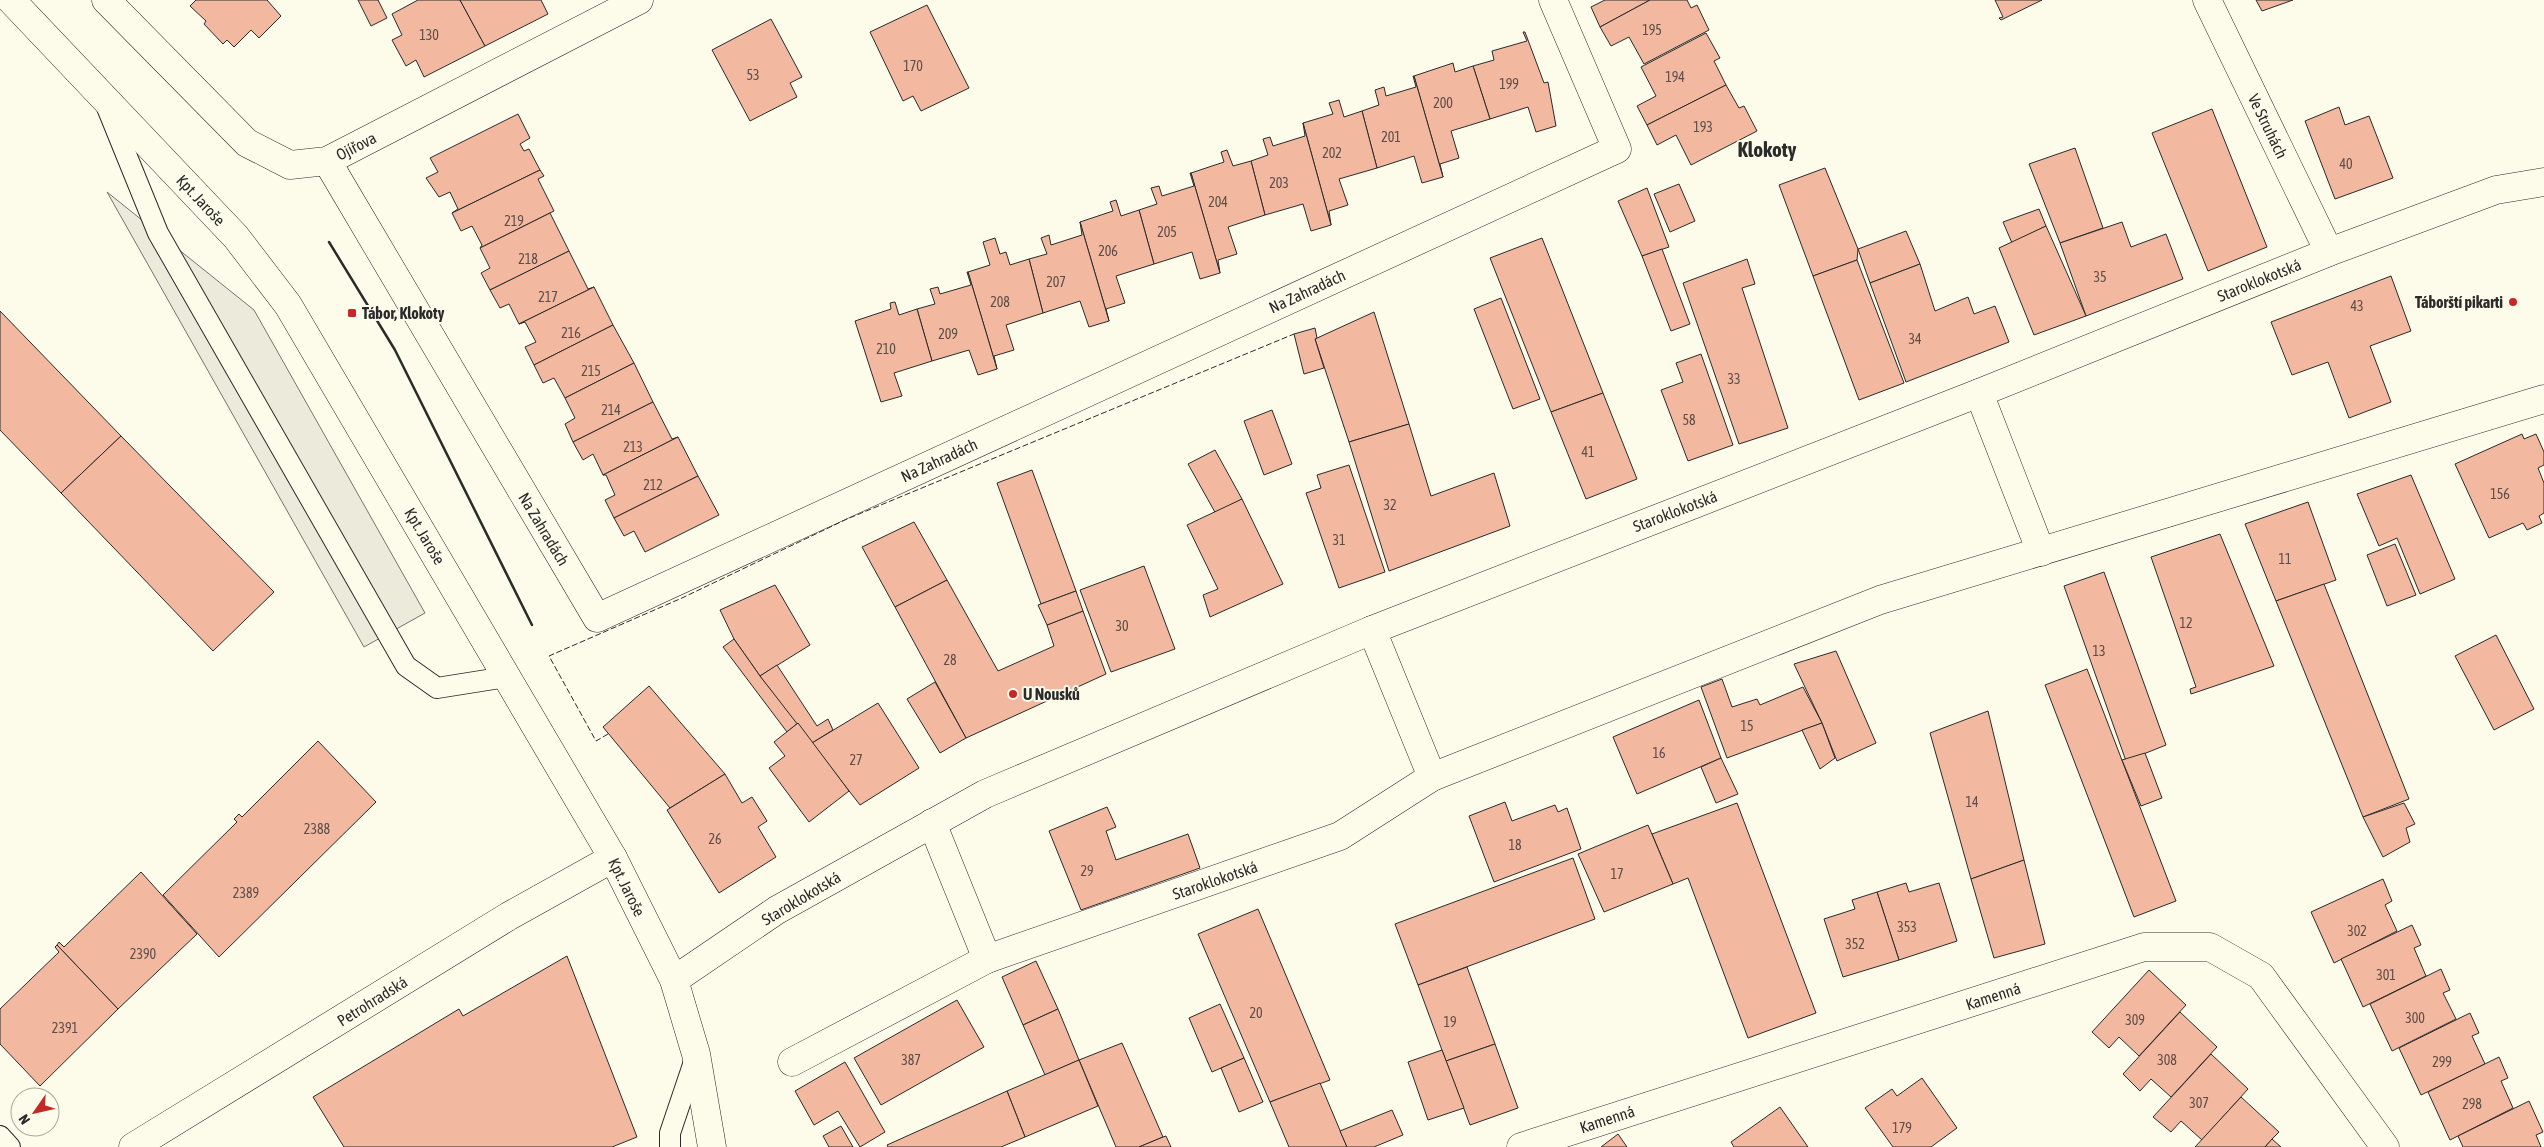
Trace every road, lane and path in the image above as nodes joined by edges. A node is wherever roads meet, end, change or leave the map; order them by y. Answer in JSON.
{"nodes":[{"id":1,"x":10,"y":0,"type":"edge"},
{"id":2,"x":106,"y":0,"type":"edge"},
{"id":3,"x":639,"y":0,"type":"edge"},
{"id":4,"x":1553,"y":0,"type":"edge"},
{"id":5,"x":2207,"y":0,"type":"edge"},
{"id":6,"x":101,"y":94,"type":"junction"},
{"id":7,"x":327,"y":161,"type":"junction"},
{"id":8,"x":2544,"y":182,"type":"edge"},
{"id":9,"x":2329,"y":252,"type":"junction"},
{"id":10,"x":1979,"y":393,"type":"junction"},
{"id":11,"x":2544,"y":398,"type":"edge"},
{"id":12,"x":2041,"y":552,"type":"junction"},
{"id":13,"x":1372,"y":630,"type":"junction"},
{"id":14,"x":506,"y":677,"type":"junction"},
{"id":15,"x":1432,"y":777,"type":"junction"},
{"id":16,"x":932,"y":823,"type":"junction"},
{"id":17,"x":613,"y":858,"type":"junction"},
{"id":18,"x":987,"y":959,"type":"junction"},
{"id":19,"x":674,"y":980,"type":"junction"},
{"id":20,"x":696,"y":1054,"type":"junction"},
{"id":21,"x":792,"y":1062,"type":"dead end"},
{"id":22,"x":0,"y":1136,"type":"edge"},
{"id":23,"x":10,"y":1147,"type":"edge"},
{"id":24,"x":132,"y":1147,"type":"edge"},
{"id":25,"x":670,"y":1147,"type":"edge"},
{"id":26,"x":712,"y":1147,"type":"edge"},
{"id":27,"x":1521,"y":1147,"type":"edge"},
{"id":28,"x":2386,"y":1147,"type":"edge"}],
"edges":[{"from":1,"to":6,"type":"street","name":"Kpt. Jaroše"},
{"from":2,"to":7,"type":"street","name":"Ojířova"},
{"from":3,"to":7,"type":"street","name":"Ojířova"},
{"from":4,"to":7,"type":"street","name":"Na Zahradách"},
{"from":5,"to":9,"type":"street","name":"Ve Struhách"},
{"from":6,"to":14,"type":"street","name":"Kpt. Jaroše"},
{"from":6,"to":14,"type":"lane"},
{"from":8,"to":9,"type":"street","name":"Staroklokotská"},
{"from":9,"to":10,"type":"street","name":"Staroklokotská"},
{"from":10,"to":12,"type":"street"},
{"from":10,"to":13,"type":"street","name":"Staroklokotská"},
{"from":11,"to":12,"type":"street","name":"Staroklokotská"},
{"from":12,"to":15,"type":"street","name":"Staroklokotská"},
{"from":13,"to":15,"type":"street"},
{"from":13,"to":16,"type":"street","name":"Staroklokotská"},
{"from":14,"to":17,"type":"street","name":"Kpt. Jaroše"},
{"from":15,"to":18,"type":"street","name":"Staroklokotská"},
{"from":16,"to":18,"type":"street"},
{"from":16,"to":19,"type":"street","name":"Staroklokotská"},
{"from":17,"to":19,"type":"street","name":"Kpt. Jaroše"},
{"from":17,"to":24,"type":"street","name":"Petrohradská"},
{"from":18,"to":21,"type":"street","name":"Staroklokotská"},
{"from":19,"to":20,"type":"street","name":"Kpt. Jaroše"},
{"from":20,"to":25,"type":"lane"},
{"from":20,"to":26,"type":"street","name":"Kpt. Jaroše"},
{"from":22,"to":23,"type":"lane"},
{"from":27,"to":28,"type":"street","name":"Kamenná"}]}
